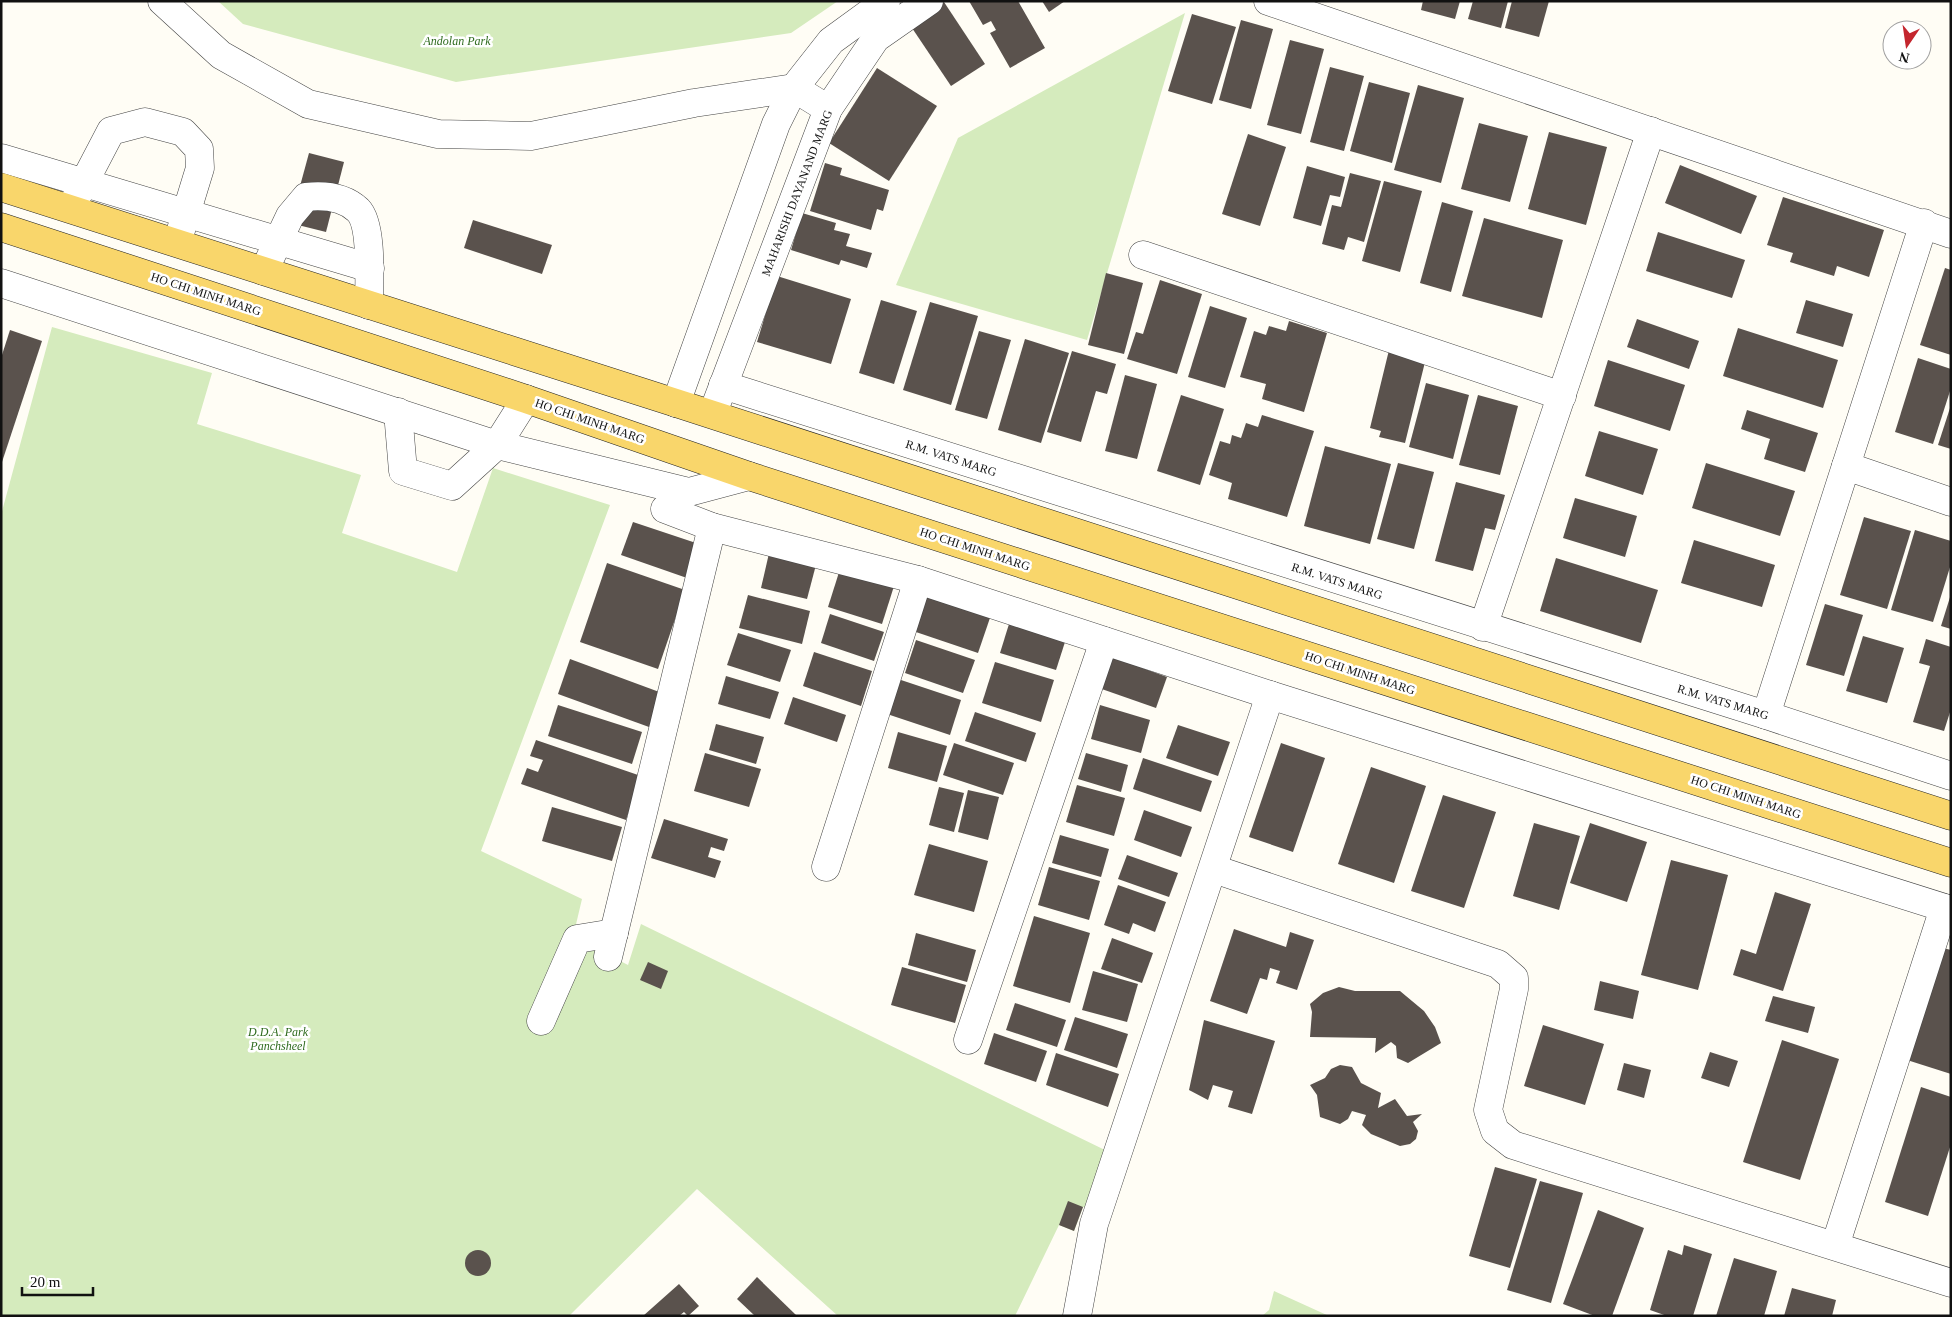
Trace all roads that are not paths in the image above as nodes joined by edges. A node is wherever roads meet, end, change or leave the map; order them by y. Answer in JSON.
{"nodes":[{"id":1,"x":162,"y":1,"type":"edge"},
{"id":2,"x":886,"y":1,"type":"edge"},
{"id":3,"x":929,"y":1,"type":"edge"},
{"id":4,"x":1268,"y":1,"type":"edge"},
{"id":5,"x":794,"y":88,"type":"junction"},
{"id":6,"x":828,"y":110,"type":"junction"},
{"id":7,"x":1651,"y":131,"type":"junction"},
{"id":8,"x":1,"y":158,"type":"edge"},
{"id":9,"x":84,"y":183,"type":"junction"},
{"id":10,"x":1,"y":187,"type":"edge"},
{"id":11,"x":70,"y":209,"type":"junction"},
{"id":12,"x":186,"y":213,"type":"junction"},
{"id":13,"x":1924,"y":223,"type":"junction"},
{"id":14,"x":1,"y":227,"type":"edge"},
{"id":15,"x":1951,"y":234,"type":"edge"},
{"id":16,"x":279,"y":240,"type":"junction"},
{"id":17,"x":733,"y":243,"type":"junction"},
{"id":18,"x":177,"y":244,"type":"junction"},
{"id":19,"x":1143,"y":254,"type":"dead end"},
{"id":20,"x":772,"y":258,"type":"junction"},
{"id":21,"x":370,"y":268,"type":"junction"},
{"id":22,"x":264,"y":271,"type":"junction"},
{"id":23,"x":1,"y":283,"type":"edge"},
{"id":24,"x":369,"y":305,"type":"junction"},
{"id":25,"x":707,"y":321,"type":"junction"},
{"id":26,"x":742,"y":336,"type":"junction"},
{"id":27,"x":723,"y":385,"type":"junction"},
{"id":28,"x":1562,"y":396,"type":"junction"},
{"id":29,"x":526,"y":399,"type":"junction"},
{"id":30,"x":676,"y":403,"type":"junction"},
{"id":31,"x":398,"y":412,"type":"junction"},
{"id":32,"x":712,"y":416,"type":"junction"},
{"id":33,"x":497,"y":445,"type":"junction"},
{"id":34,"x":1846,"y":466,"type":"junction"},
{"id":35,"x":749,"y":476,"type":"junction"},
{"id":36,"x":1951,"y":502,"type":"edge"},
{"id":37,"x":665,"y":509,"type":"dead end"},
{"id":38,"x":712,"y":527,"type":"junction"},
{"id":39,"x":918,"y":580,"type":"junction"},
{"id":40,"x":1483,"y":627,"type":"junction"},
{"id":41,"x":1104,"y":641,"type":"junction"},
{"id":42,"x":1270,"y":695,"type":"junction"},
{"id":43,"x":1766,"y":715,"type":"junction"},
{"id":44,"x":1951,"y":776,"type":"edge"},
{"id":45,"x":1951,"y":816,"type":"edge"},
{"id":46,"x":1951,"y":863,"type":"edge"},
{"id":47,"x":826,"y":867,"type":"dead end"},
{"id":48,"x":1214,"y":870,"type":"junction"},
{"id":49,"x":1947,"y":909,"type":"edge"},
{"id":50,"x":578,"y":918,"type":"dead end"},
{"id":51,"x":611,"y":945,"type":"junction"},
{"id":52,"x":541,"y":1021,"type":"dead end"},
{"id":53,"x":968,"y":1040,"type":"dead end"},
{"id":54,"x":1835,"y":1246,"type":"junction"},
{"id":55,"x":1951,"y":1284,"type":"edge"},
{"id":56,"x":1077,"y":1316,"type":"edge"}],
"edges":[{"from":1,"to":5,"type":"street"},
{"from":2,"to":5,"type":"street"},
{"from":3,"to":6,"type":"street","name":"MAHARISHI DAYANAND MARG"},
{"from":4,"to":7,"type":"street"},
{"from":5,"to":6,"type":"street"},
{"from":5,"to":17,"type":"street"},
{"from":6,"to":20,"type":"street","name":"MAHARISHI DAYANAND MARG"},
{"from":7,"to":13,"type":"street"},
{"from":7,"to":28,"type":"street"},
{"from":8,"to":9,"type":"street"},
{"from":9,"to":11,"type":"street"},
{"from":9,"to":12,"type":"street"},
{"from":9,"to":12,"type":"street"},
{"from":10,"to":11,"type":"main road"},
{"from":11,"to":18,"type":"main road"},
{"from":12,"to":16,"type":"street"},
{"from":12,"to":18,"type":"street"},
{"from":13,"to":15,"type":"street"},
{"from":13,"to":34,"type":"street"},
{"from":14,"to":29,"type":"main road","name":"HO CHI MINH MARG"},
{"from":16,"to":21,"type":"street"},
{"from":16,"to":21,"type":"street"},
{"from":16,"to":22,"type":"street"},
{"from":17,"to":20,"type":"street"},
{"from":17,"to":25,"type":"street"},
{"from":18,"to":22,"type":"main road"},
{"from":19,"to":28,"type":"street"},
{"from":20,"to":26,"type":"street","name":"MAHARISHI DAYANAND MARG"},
{"from":21,"to":24,"type":"street"},
{"from":22,"to":24,"type":"main road"},
{"from":23,"to":31,"type":"street"},
{"from":24,"to":30,"type":"main road"},
{"from":25,"to":26,"type":"street"},
{"from":25,"to":30,"type":"street"},
{"from":26,"to":27,"type":"street","name":"MAHARISHI DAYANAND MARG"},
{"from":27,"to":32,"type":"street","name":"MAHARISHI DAYANAND MARG"},
{"from":27,"to":40,"type":"street","name":"R.M. VATS MARG"},
{"from":28,"to":40,"type":"street"},
{"from":29,"to":33,"type":"street"},
{"from":29,"to":35,"type":"main road","name":"HO CHI MINH MARG"},
{"from":30,"to":32,"type":"main road"},
{"from":31,"to":33,"type":"street"},
{"from":31,"to":33,"type":"street"},
{"from":32,"to":45,"type":"main road"},
{"from":33,"to":35,"type":"street"},
{"from":34,"to":36,"type":"street"},
{"from":34,"to":43,"type":"street"},
{"from":35,"to":46,"type":"main road","name":"HO CHI MINH MARG"},
{"from":37,"to":38,"type":"street"},
{"from":38,"to":39,"type":"street"},
{"from":38,"to":51,"type":"street"},
{"from":39,"to":41,"type":"street"},
{"from":39,"to":47,"type":"street"},
{"from":40,"to":43,"type":"street","name":"R.M. VATS MARG"},
{"from":41,"to":42,"type":"street"},
{"from":41,"to":53,"type":"street"},
{"from":42,"to":48,"type":"street"},
{"from":42,"to":49,"type":"street"},
{"from":43,"to":44,"type":"street","name":"R.M. VATS MARG"},
{"from":48,"to":54,"type":"street"},
{"from":48,"to":56,"type":"street"},
{"from":49,"to":54,"type":"street"},
{"from":50,"to":51,"type":"street"},
{"from":51,"to":52,"type":"street"},
{"from":54,"to":55,"type":"street"}]}
